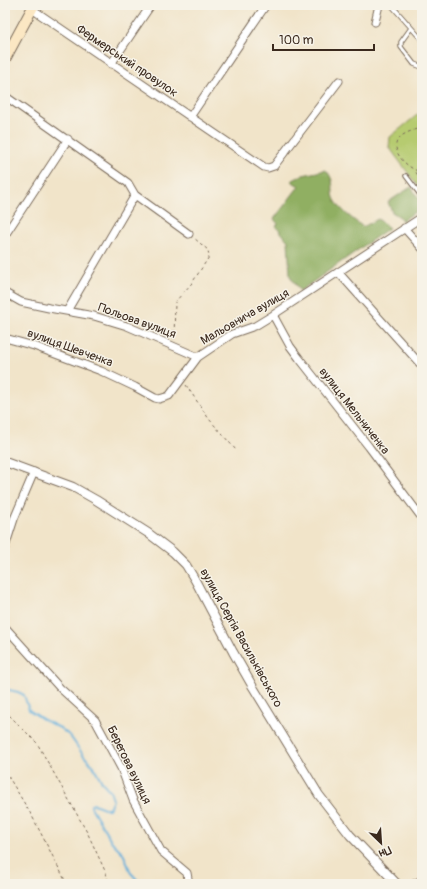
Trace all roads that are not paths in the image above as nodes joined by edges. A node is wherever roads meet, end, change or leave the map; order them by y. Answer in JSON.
{"nodes":[{"id":1,"x":151,"y":5,"type":"edge"},
{"id":2,"x":266,"y":5,"type":"edge"},
{"id":3,"x":379,"y":5,"type":"edge"},
{"id":4,"x":33,"y":7,"type":"edge"},
{"id":5,"x":393,"y":7,"type":"dead end"},
{"id":6,"x":375,"y":22,"type":"dead end"},
{"id":7,"x":411,"y":28,"type":"junction"},
{"id":8,"x":422,"y":40,"type":"edge"},
{"id":9,"x":5,"y":59,"type":"edge"},
{"id":10,"x":111,"y":64,"type":"junction"},
{"id":11,"x":422,"y":67,"type":"edge"},
{"id":12,"x":339,"y":81,"type":"dead end"},
{"id":13,"x":5,"y":96,"type":"edge"},
{"id":14,"x":190,"y":117,"type":"junction"},
{"id":15,"x":68,"y":139,"type":"junction"},
{"id":16,"x":406,"y":176,"type":"dead end"},
{"id":17,"x":135,"y":195,"type":"junction"},
{"id":18,"x":422,"y":197,"type":"edge"},
{"id":19,"x":422,"y":217,"type":"edge"},
{"id":20,"x":404,"y":228,"type":"junction"},
{"id":21,"x":189,"y":234,"type":"road end"},
{"id":22,"x":5,"y":235,"type":"edge"},
{"id":23,"x":422,"y":248,"type":"edge"},
{"id":24,"x":338,"y":272,"type":"junction"},
{"id":25,"x":5,"y":293,"type":"edge"},
{"id":26,"x":67,"y":311,"type":"junction"},
{"id":27,"x":273,"y":316,"type":"junction"},
{"id":28,"x":5,"y":338,"type":"edge"},
{"id":29,"x":198,"y":357,"type":"junction"},
{"id":30,"x":422,"y":366,"type":"edge"},
{"id":31,"x":127,"y":383,"type":"joint"},
{"id":32,"x":5,"y":462,"type":"edge"},
{"id":33,"x":34,"y":472,"type":"junction"},
{"id":34,"x":422,"y":518,"type":"edge"},
{"id":35,"x":5,"y":546,"type":"edge"},
{"id":36,"x":5,"y":627,"type":"edge"},
{"id":37,"x":422,"y":880,"type":"edge"},
{"id":38,"x":189,"y":884,"type":"edge"},
{"id":39,"x":397,"y":884,"type":"edge"},
{"id":40,"x":414,"y":884,"type":"edge"}],
"edges":[{"from":1,"to":10,"type":"street"},
{"from":2,"to":14,"type":"street"},
{"from":3,"to":6,"type":"street"},
{"from":4,"to":9,"type":"main road"},
{"from":4,"to":10,"type":"street","name":"Фермерський провулок"},
{"from":5,"to":7,"type":"lane"},
{"from":7,"to":8,"type":"lane"},
{"from":7,"to":11,"type":"lane"},
{"from":10,"to":14,"type":"street","name":"Фермерський провулок"},
{"from":12,"to":14,"type":"street","name":"Фермерський провулок"},
{"from":13,"to":15,"type":"street"},
{"from":15,"to":17,"type":"street"},
{"from":15,"to":22,"type":"street"},
{"from":16,"to":18,"type":"lane"},
{"from":17,"to":21,"type":"street"},
{"from":17,"to":26,"type":"street"},
{"from":19,"to":20,"type":"street","name":"Мальовнича вулиця"},
{"from":20,"to":23,"type":"street"},
{"from":20,"to":24,"type":"street","name":"Мальовнича вулиця"},
{"from":24,"to":27,"type":"street","name":"Мальовнича вулиця"},
{"from":24,"to":30,"type":"street"},
{"from":25,"to":26,"type":"street","name":"Польова вулиця"},
{"from":26,"to":29,"type":"street","name":"Польова вулиця"},
{"from":27,"to":29,"type":"street","name":"Мальовнича вулиця"},
{"from":27,"to":34,"type":"street","name":"вулиця Мельниченка"},
{"from":28,"to":31,"type":"street","name":"вулиця Шевченка"},
{"from":29,"to":31,"type":"street","name":"Мальовнича вулиця"},
{"from":32,"to":33,"type":"street"},
{"from":33,"to":35,"type":"street"},
{"from":33,"to":39,"type":"street","name":"вулиця Сергія Васильківського"},
{"from":36,"to":38,"type":"street","name":"Берегова вулиця"},
{"from":37,"to":40,"type":"street"}]}
